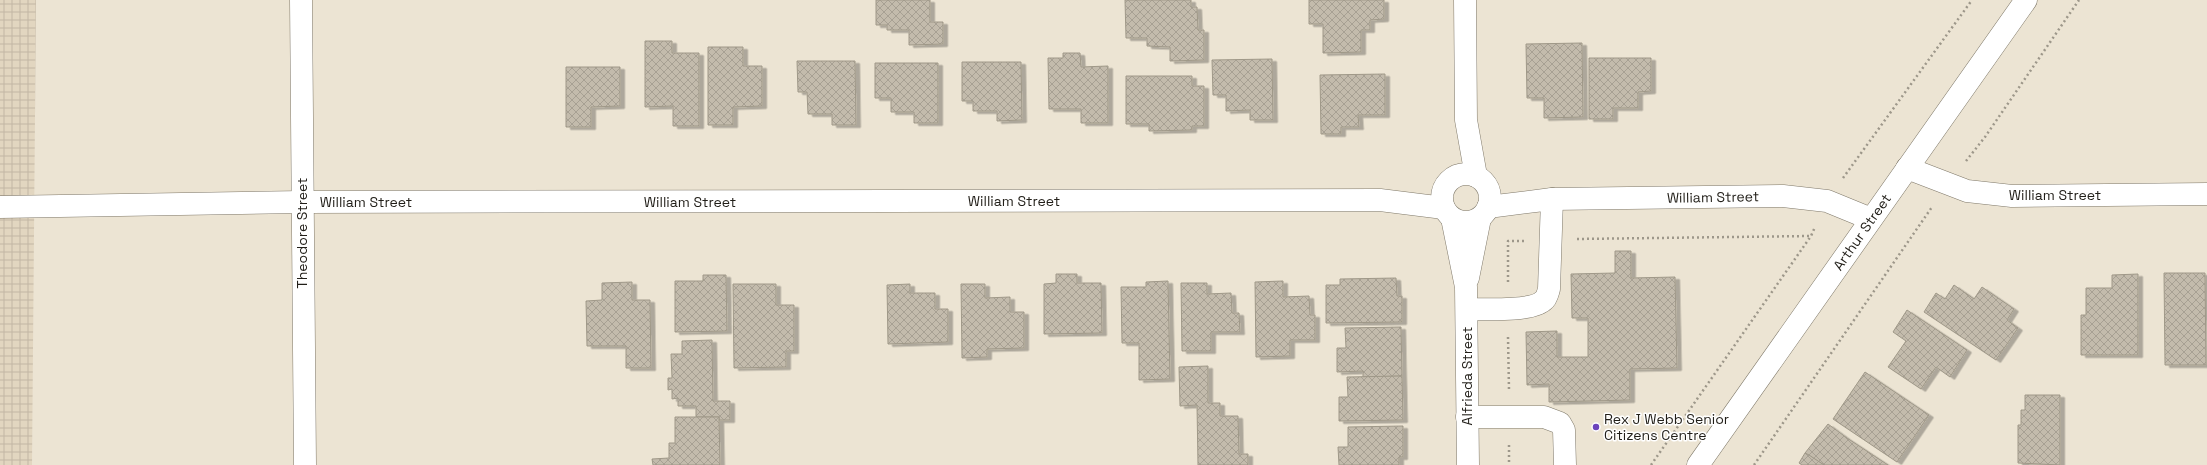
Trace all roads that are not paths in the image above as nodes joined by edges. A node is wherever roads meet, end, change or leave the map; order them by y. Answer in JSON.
{"nodes":[{"id":1,"x":301,"y":0,"type":"edge"},
{"id":2,"x":1465,"y":0,"type":"edge"},
{"id":3,"x":2026,"y":0,"type":"edge"},
{"id":4,"x":1466,"y":120,"type":"junction"},
{"id":5,"x":1907,"y":168,"type":"junction"},
{"id":6,"x":2207,"y":194,"type":"edge"},
{"id":7,"x":1483,"y":197,"type":"junction"},
{"id":8,"x":1449,"y":198,"type":"junction"},
{"id":9,"x":1552,"y":199,"type":"junction"},
{"id":10,"x":302,"y":202,"type":"junction"},
{"id":11,"x":0,"y":207,"type":"edge"},
{"id":12,"x":1871,"y":219,"type":"junction"},
{"id":13,"x":1466,"y":287,"type":"junction"},
{"id":14,"x":1467,"y":309,"type":"junction"},
{"id":15,"x":1467,"y":417,"type":"junction"},
{"id":16,"x":305,"y":465,"type":"edge"},
{"id":17,"x":1468,"y":465,"type":"edge"},
{"id":18,"x":1565,"y":465,"type":"edge"},
{"id":19,"x":1698,"y":465,"type":"edge"}],
"edges":[{"from":1,"to":10,"type":"street","name":"Theodore Street"},
{"from":2,"to":4,"type":"street","name":"Alfrieda Street"},
{"from":3,"to":5,"type":"street","name":"Arthur Street"},
{"from":4,"to":7,"type":"street","name":"Alfrieda Street"},
{"from":4,"to":8,"type":"street","name":"Alfrieda Street"},
{"from":5,"to":6,"type":"street","name":"William Street"},
{"from":5,"to":12,"type":"street","name":"Arthur Street"},
{"from":7,"to":8,"type":"street"},
{"from":7,"to":8,"type":"street"},
{"from":7,"to":9,"type":"street","name":"William Street"},
{"from":7,"to":13,"type":"street","name":"Alfrieda Street"},
{"from":8,"to":10,"type":"street","name":"William Street"},
{"from":8,"to":13,"type":"street","name":"Alfrieda Street"},
{"from":9,"to":12,"type":"street","name":"William Street"},
{"from":9,"to":14,"type":"street"},
{"from":10,"to":11,"type":"street","name":"William Street"},
{"from":10,"to":16,"type":"street","name":"Theodore Street"},
{"from":12,"to":19,"type":"street","name":"Arthur Street"},
{"from":13,"to":14,"type":"street","name":"Alfrieda Street"},
{"from":14,"to":15,"type":"street","name":"Alfrieda Street"},
{"from":15,"to":17,"type":"street","name":"Alfrieda Street"},
{"from":15,"to":18,"type":"street"}]}
